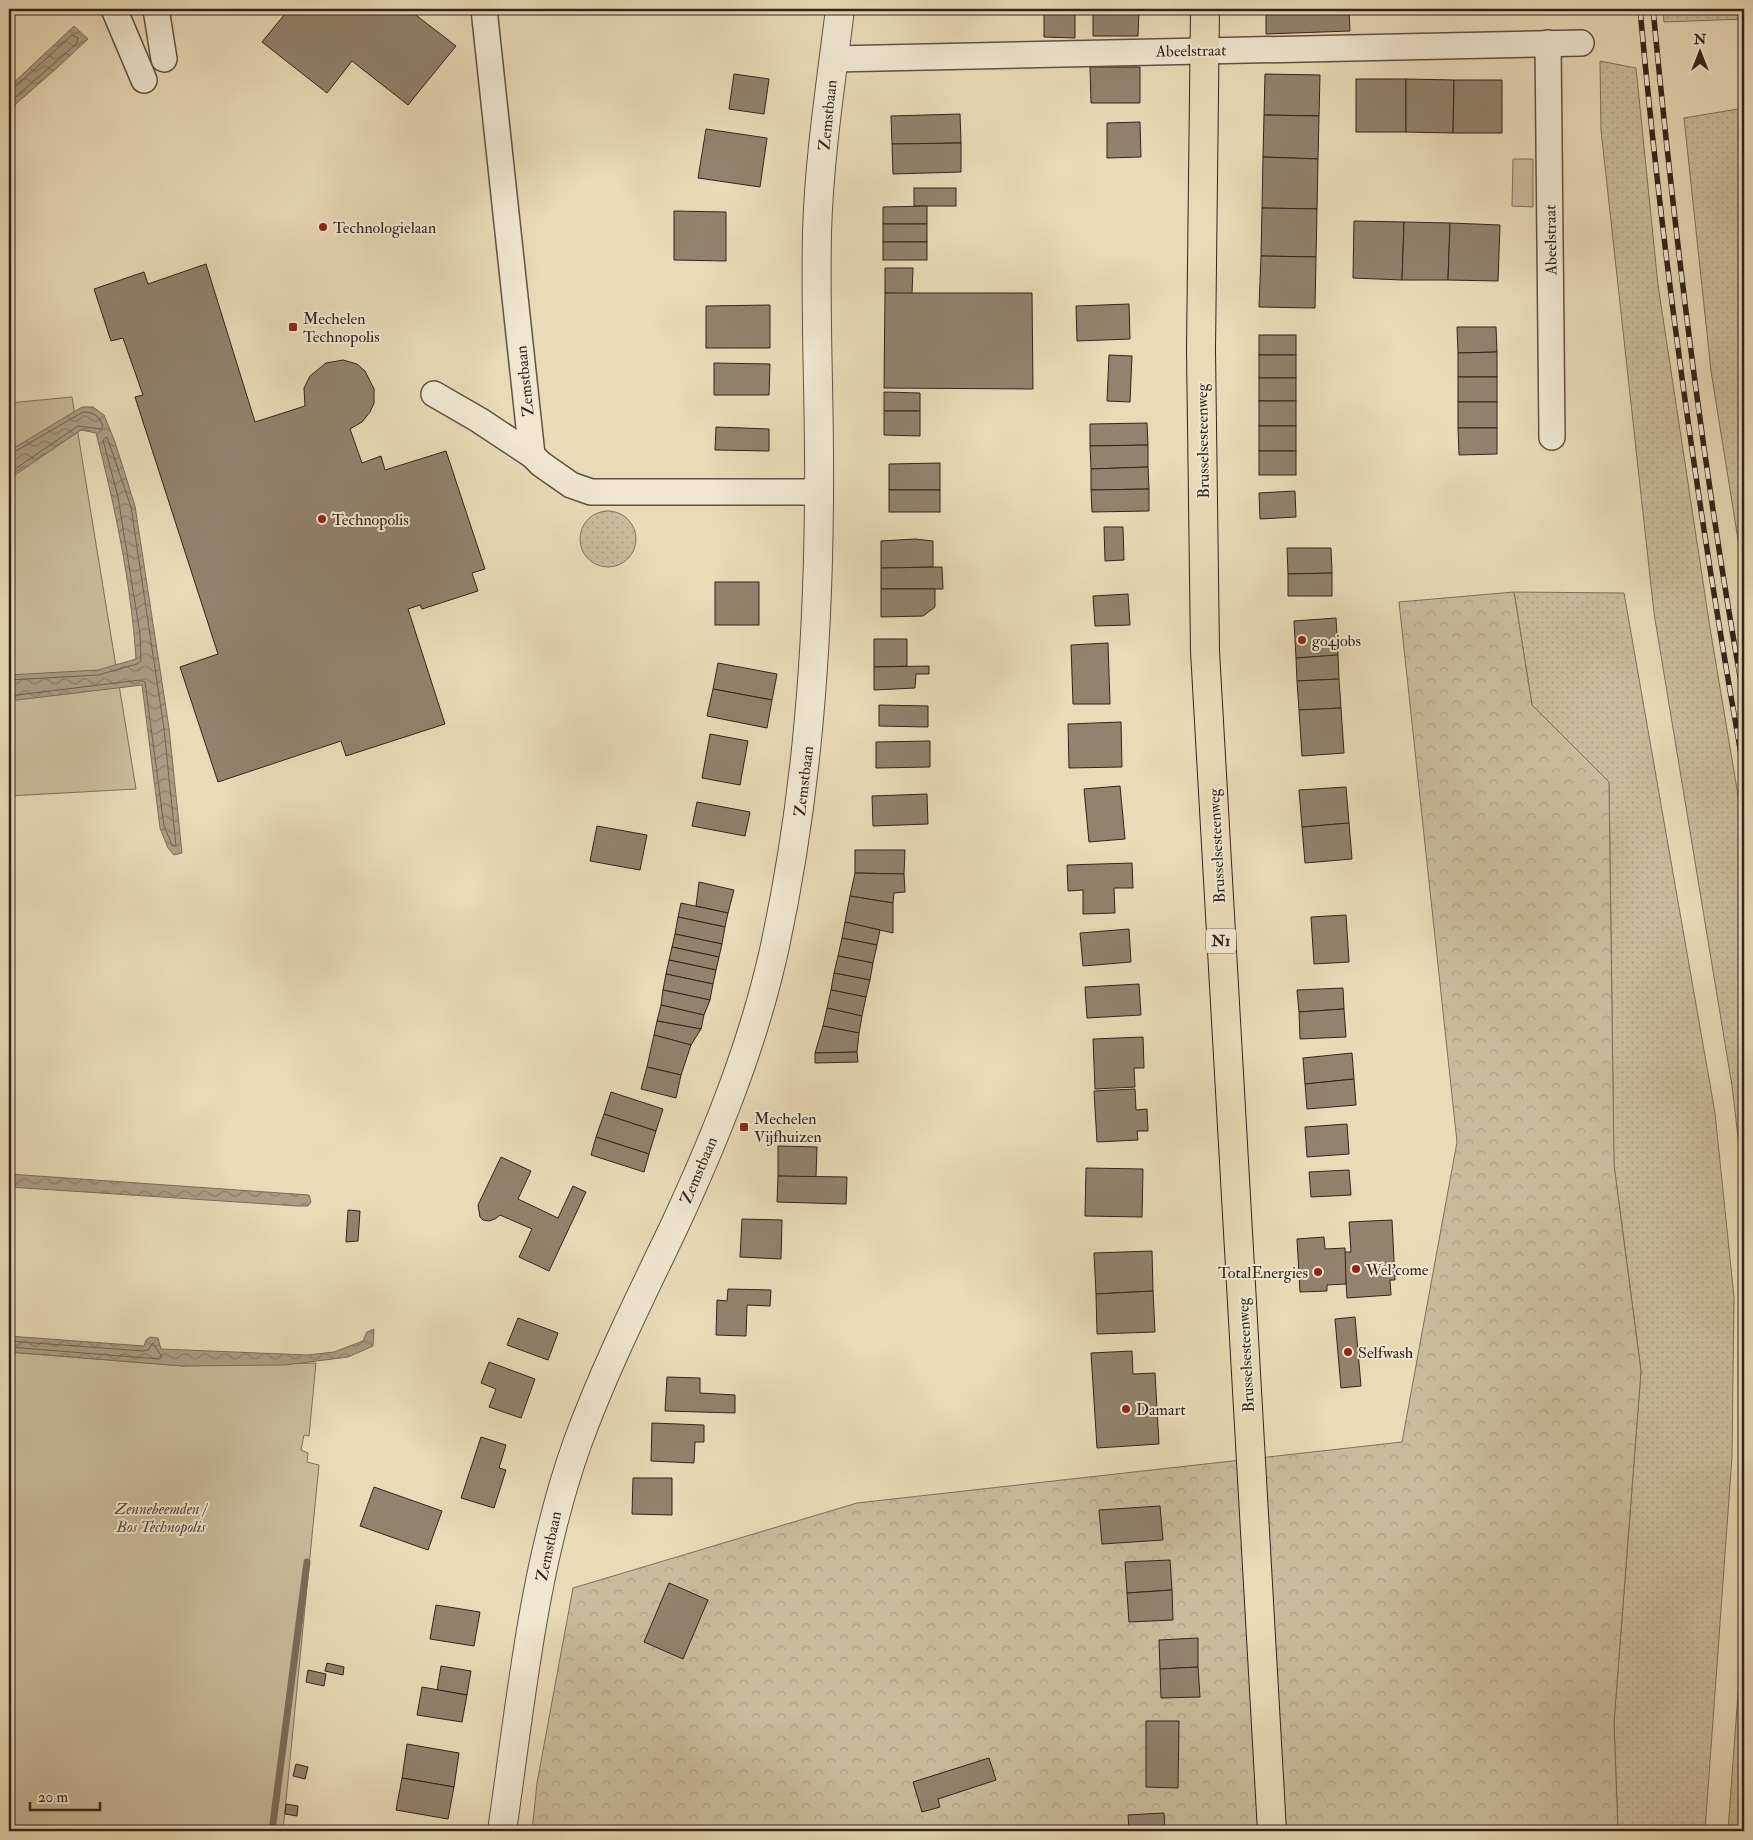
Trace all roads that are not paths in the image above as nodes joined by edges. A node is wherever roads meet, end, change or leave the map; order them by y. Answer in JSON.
{"nodes":[{"id":1,"x":114,"y":9,"type":"edge"},
{"id":2,"x":156,"y":9,"type":"edge"},
{"id":3,"x":484,"y":9,"type":"edge"},
{"id":4,"x":840,"y":9,"type":"edge"},
{"id":5,"x":1205,"y":9,"type":"edge"},
{"id":6,"x":1548,"y":43,"type":"junction"},
{"id":7,"x":1581,"y":43,"type":"dead end"},
{"id":8,"x":1205,"y":50,"type":"junction"},
{"id":9,"x":164,"y":59,"type":"dead end"},
{"id":10,"x":834,"y":59,"type":"junction"},
{"id":11,"x":144,"y":80,"type":"dead end"},
{"id":12,"x":434,"y":394,"type":"dead end"},
{"id":13,"x":1552,"y":437,"type":"dead end"},
{"id":14,"x":532,"y":455,"type":"junction"},
{"id":15,"x":819,"y":492,"type":"junction"},
{"id":16,"x":502,"y":1831,"type":"edge"},
{"id":17,"x":1272,"y":1831,"type":"edge"}],
"edges":[{"from":1,"to":11,"type":"street"},
{"from":2,"to":9,"type":"street"},
{"from":3,"to":14,"type":"street","name":"Zemstbaan"},
{"from":4,"to":10,"type":"street","name":"Zemstbaan"},
{"from":5,"to":8,"type":"main road","name":"Brusselsesteenweg","number":"N1"},
{"from":6,"to":7,"type":"street","name":"Abeelstraat"},
{"from":6,"to":8,"type":"street","name":"Abeelstraat"},
{"from":6,"to":13,"type":"street","name":"Abeelstraat"},
{"from":8,"to":10,"type":"street","name":"Abeelstraat"},
{"from":8,"to":17,"type":"main road","name":"Brusselsesteenweg","number":"N1"},
{"from":10,"to":15,"type":"street","name":"Zemstbaan"},
{"from":12,"to":14,"type":"street"},
{"from":14,"to":15,"type":"street"},
{"from":15,"to":16,"type":"street","name":"Zemstbaan"}]}
